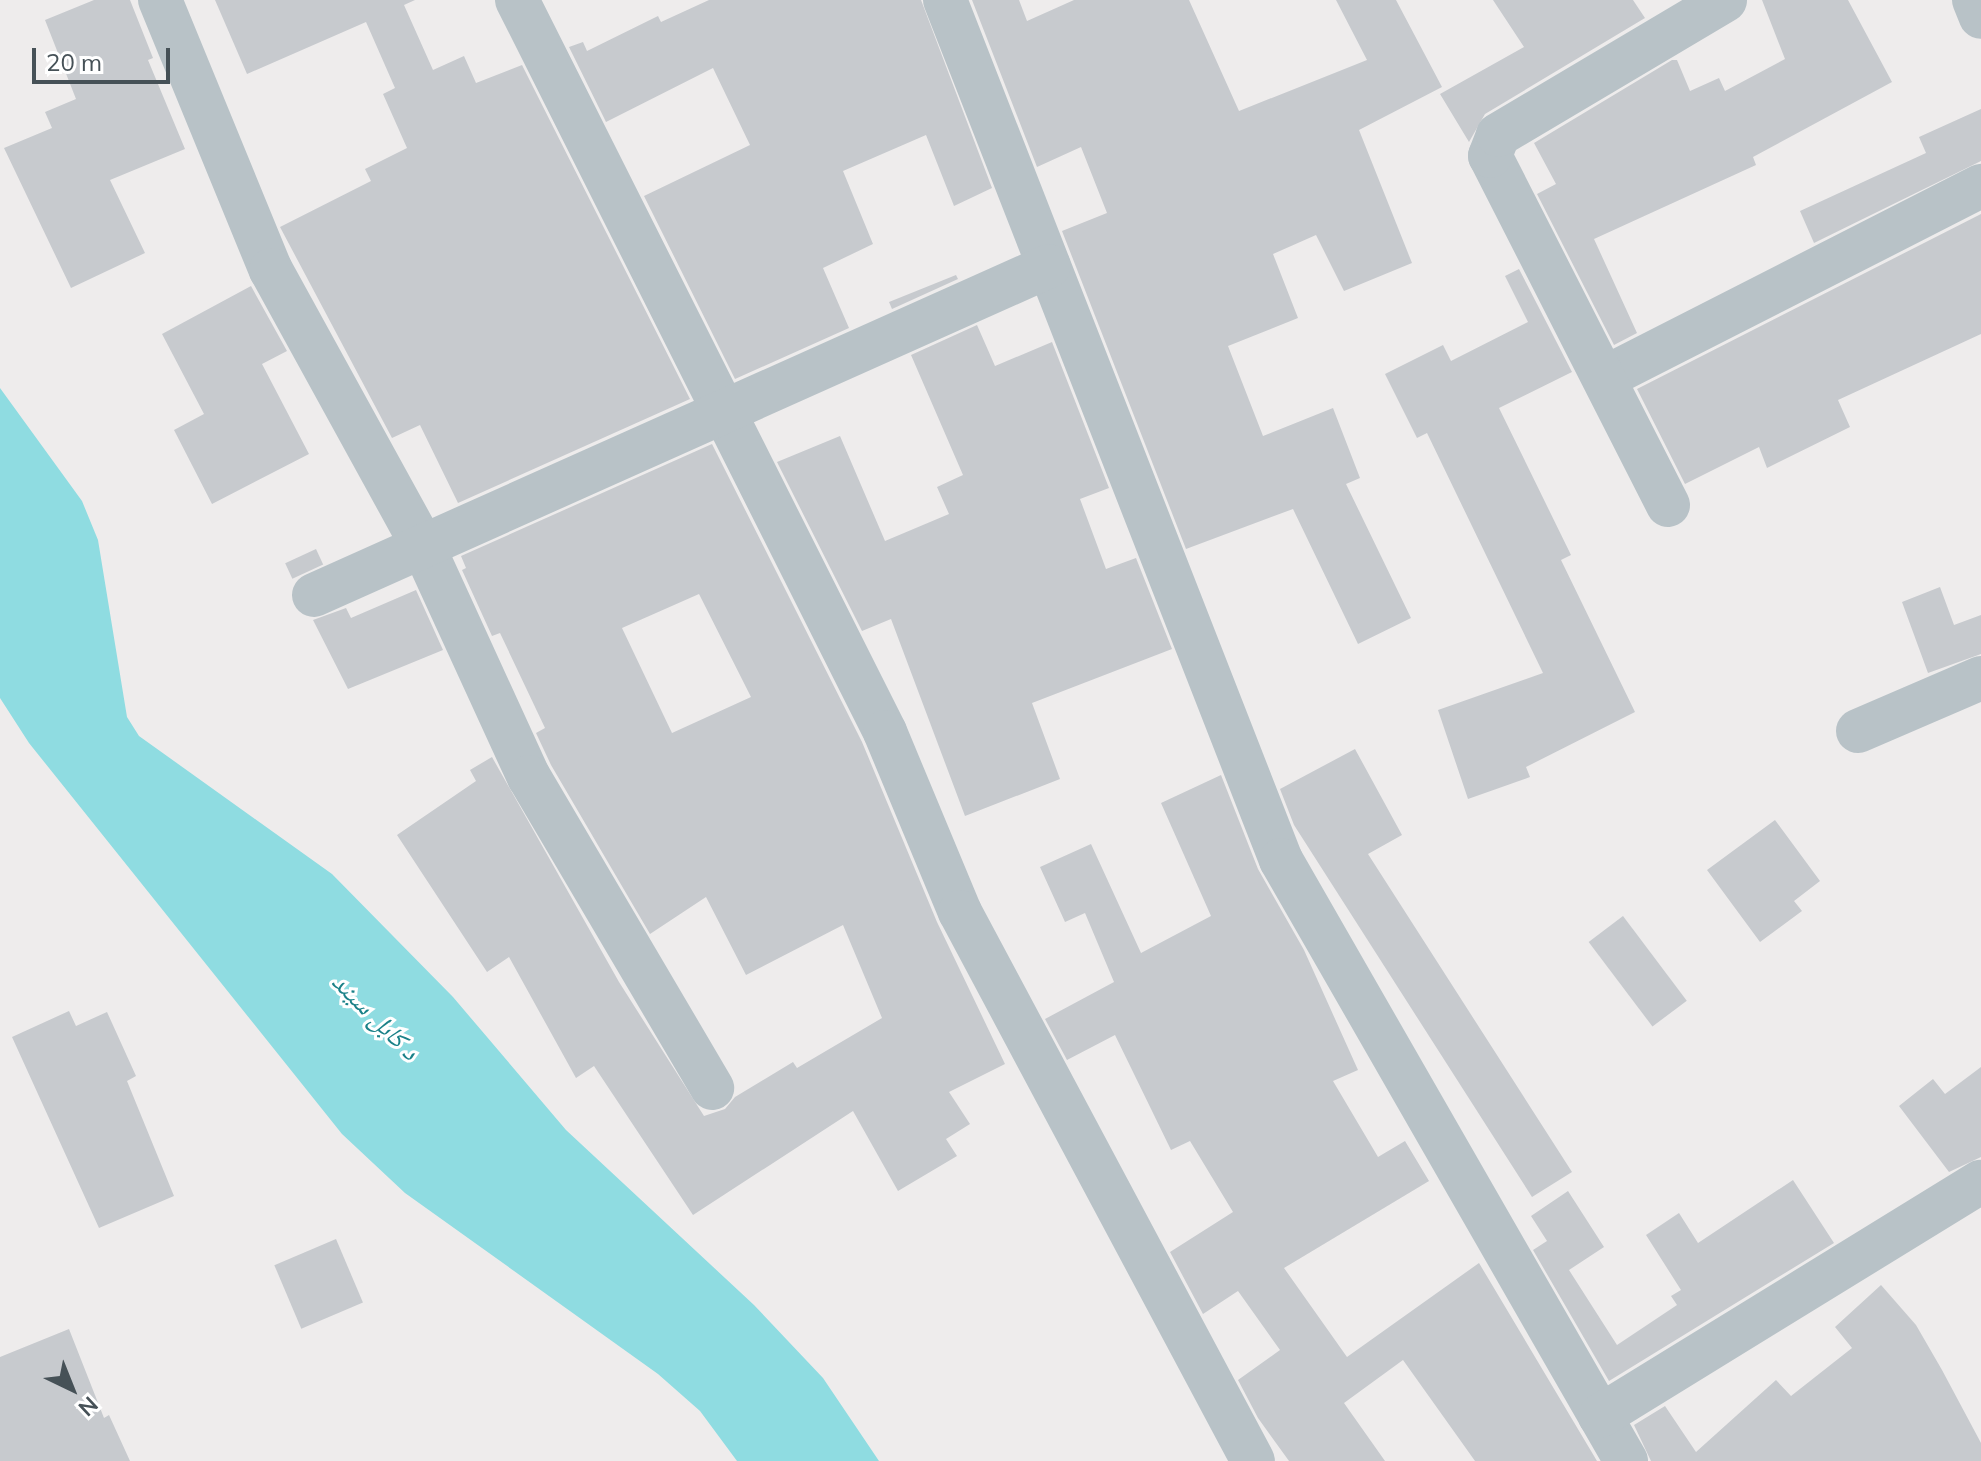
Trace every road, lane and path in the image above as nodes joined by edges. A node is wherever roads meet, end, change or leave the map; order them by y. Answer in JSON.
{"nodes":[{"id":1,"x":160,"y":0,"type":"edge"},
{"id":2,"x":517,"y":0,"type":"edge"},
{"id":3,"x":945,"y":0,"type":"edge"},
{"id":4,"x":1725,"y":0,"type":"edge"},
{"id":5,"x":1974,"y":0,"type":"edge"},
{"id":6,"x":1981,"y":17,"type":"edge"},
{"id":7,"x":1981,"y":186,"type":"edge"},
{"id":8,"x":1049,"y":266,"type":"junction"},
{"id":9,"x":1606,"y":377,"type":"junction"},
{"id":10,"x":727,"y":411,"type":"junction"},
{"id":11,"x":1668,"y":505,"type":"dead end"},
{"id":12,"x":423,"y":546,"type":"junction"},
{"id":13,"x":314,"y":595,"type":"dead end"},
{"id":14,"x":1981,"y":678,"type":"edge"},
{"id":15,"x":1858,"y":731,"type":"dead end"},
{"id":16,"x":712,"y":1088,"type":"dead end"},
{"id":17,"x":1981,"y":1182,"type":"edge"},
{"id":18,"x":1600,"y":1416,"type":"junction"},
{"id":19,"x":1253,"y":1461,"type":"edge"},
{"id":20,"x":1626,"y":1461,"type":"edge"}],
"edges":[{"from":1,"to":12,"type":"street"},
{"from":2,"to":10,"type":"street"},
{"from":3,"to":8,"type":"street"},
{"from":4,"to":9,"type":"street"},
{"from":5,"to":6,"type":"street"},
{"from":7,"to":9,"type":"street"},
{"from":8,"to":10,"type":"street"},
{"from":8,"to":18,"type":"street"},
{"from":9,"to":11,"type":"street"},
{"from":10,"to":12,"type":"street"},
{"from":10,"to":19,"type":"street"},
{"from":12,"to":13,"type":"street"},
{"from":12,"to":16,"type":"street"},
{"from":14,"to":15,"type":"street"},
{"from":17,"to":18,"type":"street"},
{"from":18,"to":20,"type":"street"}]}
